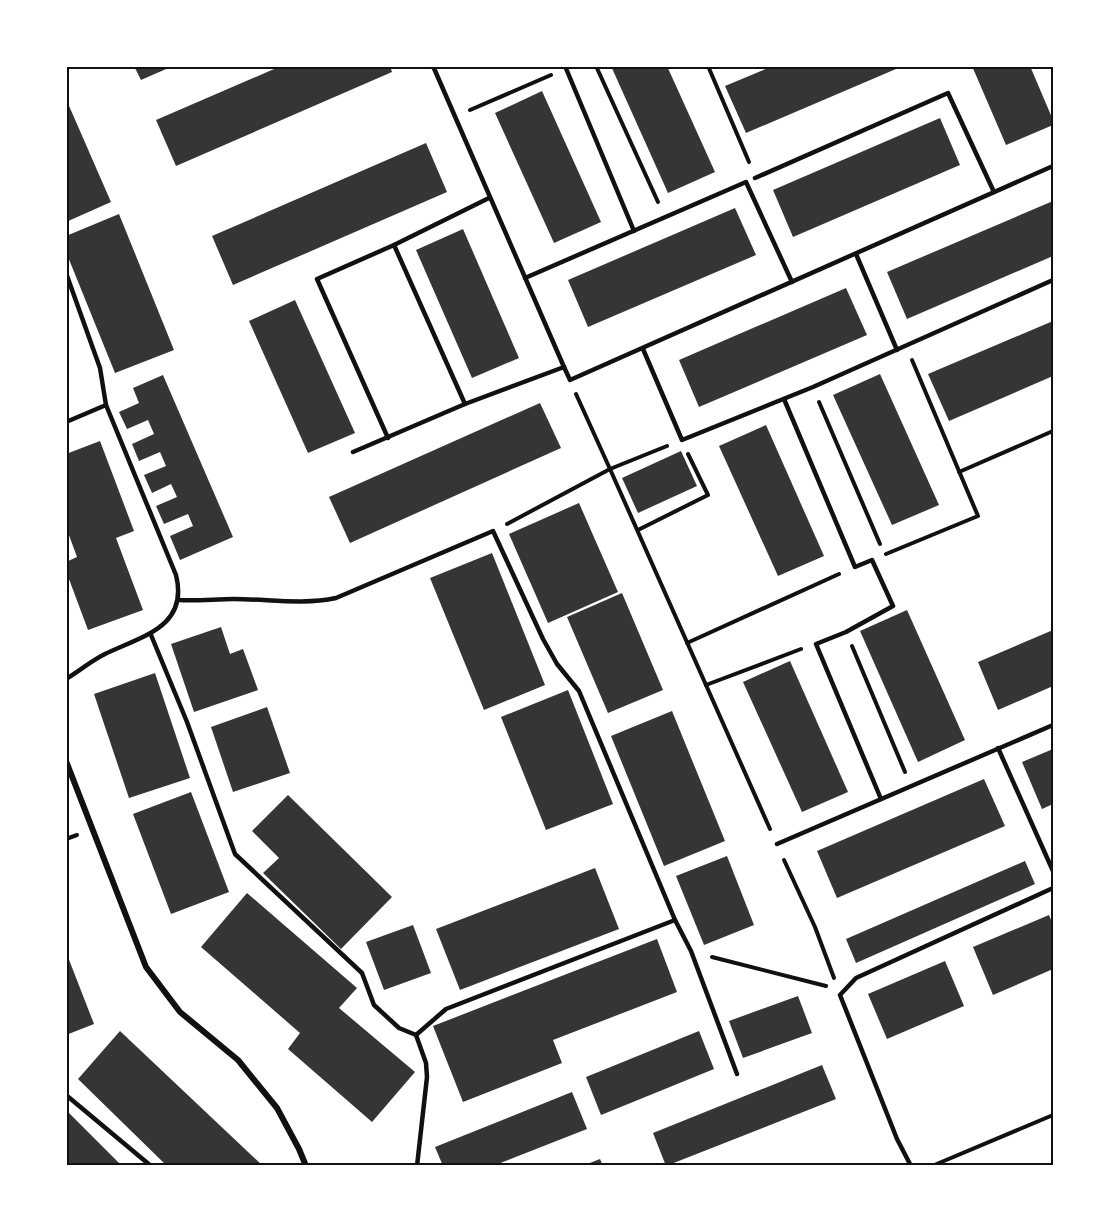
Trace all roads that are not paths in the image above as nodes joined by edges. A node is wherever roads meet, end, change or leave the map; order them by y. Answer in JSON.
{"nodes":[{"id":1,"x":433,"y":66,"type":"edge"},
{"id":2,"x":565,"y":67,"type":"edge"},
{"id":3,"x":1053,"y":166,"type":"edge"},
{"id":4,"x":755,"y":178,"type":"road end"},
{"id":5,"x":994,"y":192,"type":"junction"},
{"id":6,"x":489,"y":198,"type":"junction"},
{"id":7,"x":634,"y":231,"type":"junction"},
{"id":8,"x":394,"y":244,"type":"junction"},
{"id":9,"x":856,"y":254,"type":"junction"},
{"id":10,"x":66,"y":273,"type":"edge"},
{"id":11,"x":525,"y":278,"type":"junction"},
{"id":12,"x":1053,"y":280,"type":"edge"},
{"id":13,"x":792,"y":282,"type":"junction"},
{"id":14,"x":643,"y":349,"type":"junction"},
{"id":15,"x":897,"y":350,"type":"junction"},
{"id":16,"x":564,"y":367,"type":"junction"},
{"id":17,"x":784,"y":399,"type":"junction"},
{"id":18,"x":465,"y":404,"type":"junction"},
{"id":19,"x":106,"y":405,"type":"junction"},
{"id":20,"x":66,"y":422,"type":"edge"},
{"id":21,"x":388,"y":438,"type":"junction"},
{"id":22,"x":353,"y":452,"type":"dead end"},
{"id":23,"x":179,"y":600,"type":"junction"},
{"id":24,"x":151,"y":635,"type":"junction"},
{"id":25,"x":66,"y":680,"type":"edge"},
{"id":26,"x":1053,"y":724,"type":"edge"},
{"id":27,"x":998,"y":748,"type":"junction"},
{"id":28,"x":66,"y":761,"type":"edge"},
{"id":29,"x":881,"y":799,"type":"junction"},
{"id":30,"x":777,"y":844,"type":"road end"},
{"id":31,"x":1053,"y":871,"type":"edge"},
{"id":32,"x":1053,"y":888,"type":"edge"},
{"id":33,"x":675,"y":920,"type":"junction"},
{"id":34,"x":416,"y":1035,"type":"junction"},
{"id":35,"x":737,"y":1074,"type":"dead end"},
{"id":36,"x":66,"y":1095,"type":"edge"},
{"id":37,"x":151,"y":1166,"type":"edge"},
{"id":38,"x":306,"y":1166,"type":"edge"},
{"id":39,"x":417,"y":1166,"type":"edge"},
{"id":40,"x":911,"y":1166,"type":"edge"}],
"edges":[{"from":1,"to":6,"type":"lane"},
{"from":2,"to":7,"type":"lane"},
{"from":3,"to":5,"type":"lane"},
{"from":4,"to":5,"type":"lane"},
{"from":5,"to":9,"type":"lane"},
{"from":6,"to":8,"type":"lane"},
{"from":6,"to":11,"type":"lane"},
{"from":7,"to":11,"type":"lane"},
{"from":7,"to":13,"type":"lane"},
{"from":8,"to":18,"type":"lane"},
{"from":8,"to":21,"type":"lane"},
{"from":9,"to":13,"type":"lane"},
{"from":9,"to":15,"type":"lane"},
{"from":10,"to":19,"type":"lane"},
{"from":11,"to":16,"type":"lane"},
{"from":12,"to":15,"type":"lane"},
{"from":13,"to":14,"type":"lane"},
{"from":14,"to":16,"type":"lane"},
{"from":14,"to":17,"type":"lane"},
{"from":15,"to":17,"type":"lane"},
{"from":16,"to":18,"type":"lane"},
{"from":17,"to":29,"type":"lane"},
{"from":18,"to":21,"type":"lane"},
{"from":19,"to":20,"type":"lane"},
{"from":19,"to":23,"type":"lane"},
{"from":21,"to":22,"type":"lane"},
{"from":23,"to":24,"type":"lane"},
{"from":23,"to":33,"type":"lane"},
{"from":24,"to":25,"type":"lane"},
{"from":24,"to":34,"type":"lane"},
{"from":26,"to":27,"type":"lane"},
{"from":27,"to":29,"type":"lane"},
{"from":27,"to":31,"type":"lane"},
{"from":28,"to":38,"type":"street"},
{"from":29,"to":30,"type":"lane"},
{"from":32,"to":40,"type":"lane"},
{"from":33,"to":34,"type":"lane"},
{"from":33,"to":35,"type":"lane"},
{"from":34,"to":39,"type":"lane"},
{"from":36,"to":37,"type":"lane"}]}
